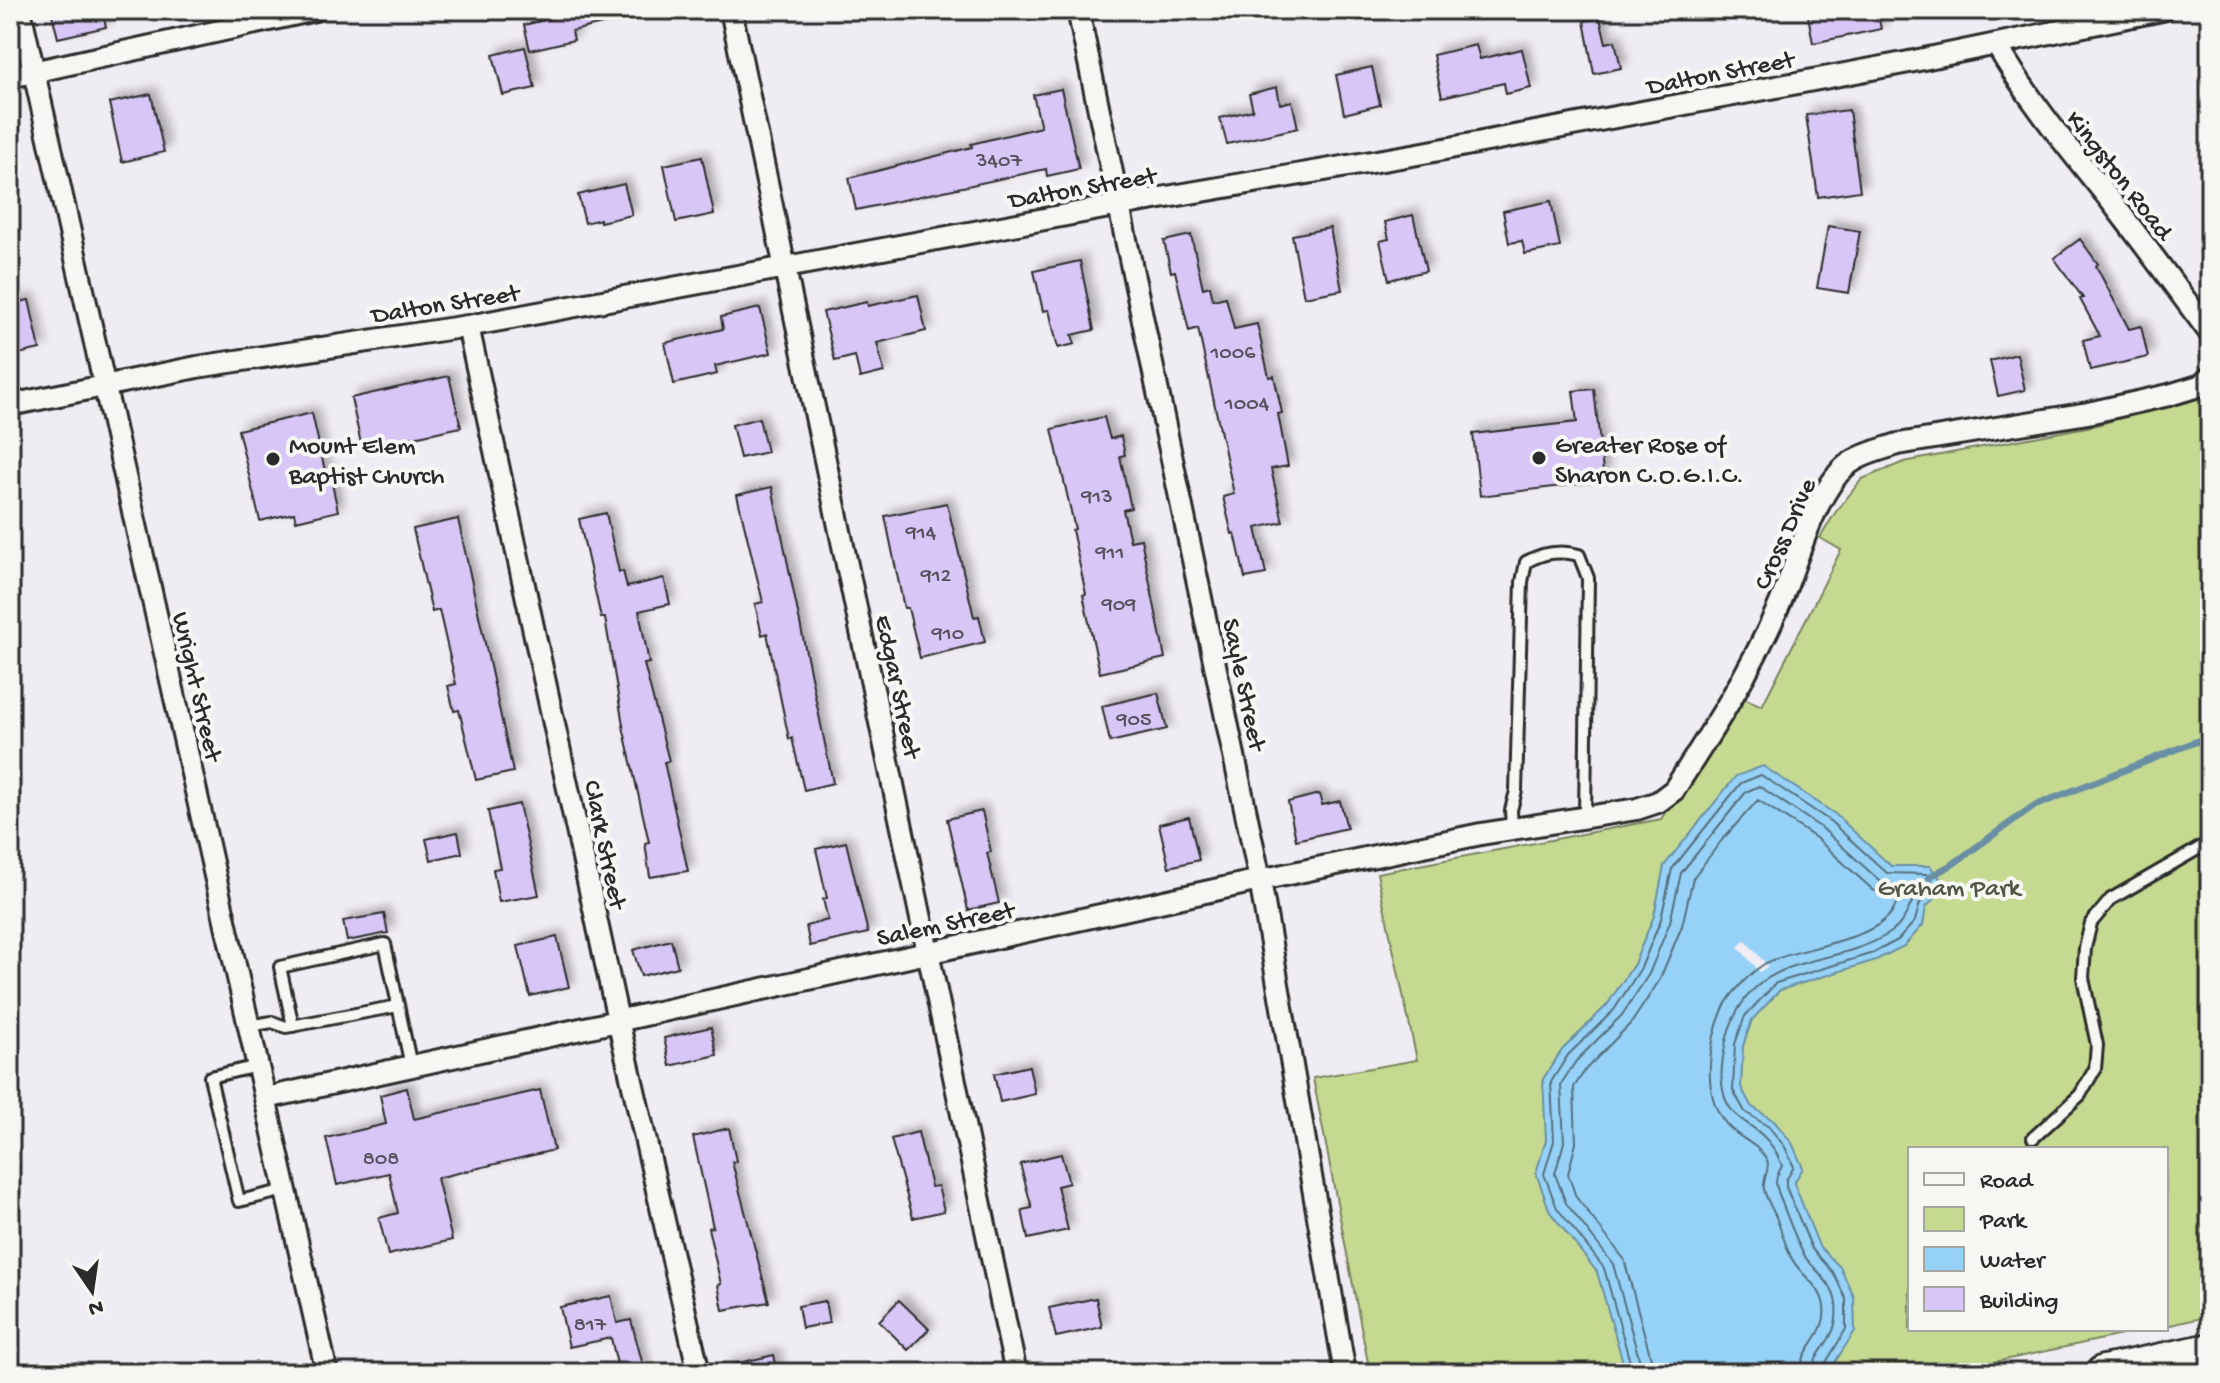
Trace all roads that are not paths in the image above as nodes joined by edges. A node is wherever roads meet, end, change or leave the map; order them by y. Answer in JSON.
{"nodes":[{"id":1,"x":20,"y":10,"type":"edge"},
{"id":2,"x":315,"y":10,"type":"edge"},
{"id":3,"x":731,"y":10,"type":"edge"},
{"id":4,"x":1078,"y":10,"type":"edge"},
{"id":5,"x":2162,"y":10,"type":"edge"},
{"id":6,"x":1996,"y":44,"type":"junction"},
{"id":7,"x":34,"y":71,"type":"junction"},
{"id":8,"x":10,"y":77,"type":"edge"},
{"id":9,"x":1120,"y":205,"type":"junction"},
{"id":10,"x":786,"y":267,"type":"junction"},
{"id":11,"x":468,"y":326,"type":"junction"},
{"id":12,"x":2210,"y":333,"type":"edge"},
{"id":13,"x":2210,"y":377,"type":"edge"},
{"id":14,"x":105,"y":386,"type":"junction"},
{"id":15,"x":10,"y":405,"type":"edge"},
{"id":16,"x":1637,"y":809,"type":"joint"},
{"id":17,"x":1585,"y":817,"type":"junction"},
{"id":18,"x":1512,"y":829,"type":"junction"},
{"id":19,"x":2210,"y":842,"type":"edge"},
{"id":20,"x":1260,"y":880,"type":"junction"},
{"id":21,"x":929,"y":952,"type":"junction"},
{"id":22,"x":398,"y":1006,"type":"junction"},
{"id":23,"x":618,"y":1020,"type":"junction"},
{"id":24,"x":249,"y":1026,"type":"junction"},
{"id":25,"x":293,"y":1026,"type":"junction"},
{"id":26,"x":258,"y":1066,"type":"junction"},
{"id":27,"x":411,"y":1066,"type":"junction"},
{"id":28,"x":266,"y":1098,"type":"junction"},
{"id":29,"x":2033,"y":1138,"type":"dead end"},
{"id":30,"x":286,"y":1190,"type":"junction"},
{"id":31,"x":2210,"y":1351,"type":"edge"},
{"id":32,"x":327,"y":1373,"type":"edge"},
{"id":33,"x":699,"y":1373,"type":"edge"},
{"id":34,"x":1016,"y":1373,"type":"edge"},
{"id":35,"x":1345,"y":1373,"type":"edge"},
{"id":36,"x":2104,"y":1373,"type":"edge"}],
"edges":[{"from":1,"to":7,"type":"street","name":"Wright Street"},
{"from":2,"to":7,"type":"street"},
{"from":3,"to":10,"type":"street","name":"Edgar Street"},
{"from":4,"to":9,"type":"street","name":"Sayle Street"},
{"from":5,"to":6,"type":"street","name":"Dalton Street"},
{"from":6,"to":9,"type":"street","name":"Dalton Street"},
{"from":6,"to":12,"type":"street","name":"Kingston Road"},
{"from":7,"to":8,"type":"street"},
{"from":7,"to":14,"type":"street","name":"Wright Street"},
{"from":9,"to":10,"type":"street","name":"Dalton Street"},
{"from":9,"to":20,"type":"street","name":"Sayle Street"},
{"from":10,"to":11,"type":"street","name":"Dalton Street"},
{"from":10,"to":21,"type":"street","name":"Edgar Street"},
{"from":11,"to":14,"type":"street","name":"Dalton Street"},
{"from":11,"to":23,"type":"street","name":"Clark Street"},
{"from":13,"to":16,"type":"street","name":"Cross Drive"},
{"from":14,"to":15,"type":"street","name":"Dalton Street"},
{"from":14,"to":24,"type":"street","name":"Wright Street"},
{"from":16,"to":17,"type":"street","name":"Salem Street"},
{"from":17,"to":18,"type":"street","name":"Salem Street"},
{"from":17,"to":18,"type":"lane"},
{"from":18,"to":20,"type":"street","name":"Salem Street"},
{"from":19,"to":29,"type":"lane"},
{"from":20,"to":21,"type":"street","name":"Salem Street"},
{"from":20,"to":35,"type":"street","name":"Sayle Street"},
{"from":21,"to":23,"type":"street","name":"Salem Street"},
{"from":21,"to":34,"type":"street","name":"Edgar Street"},
{"from":22,"to":25,"type":"lane"},
{"from":22,"to":25,"type":"lane"},
{"from":22,"to":27,"type":"lane"},
{"from":23,"to":27,"type":"street","name":"Salem Street"},
{"from":23,"to":33,"type":"street","name":"Clark Street"},
{"from":24,"to":25,"type":"lane"},
{"from":24,"to":26,"type":"street","name":"Wright Street"},
{"from":26,"to":28,"type":"street","name":"Wright Street"},
{"from":26,"to":30,"type":"lane"},
{"from":27,"to":28,"type":"street","name":"Salem Street"},
{"from":28,"to":30,"type":"street","name":"Wright Street"},
{"from":30,"to":32,"type":"street","name":"Wright Street"},
{"from":31,"to":36,"type":"main road"}]}
